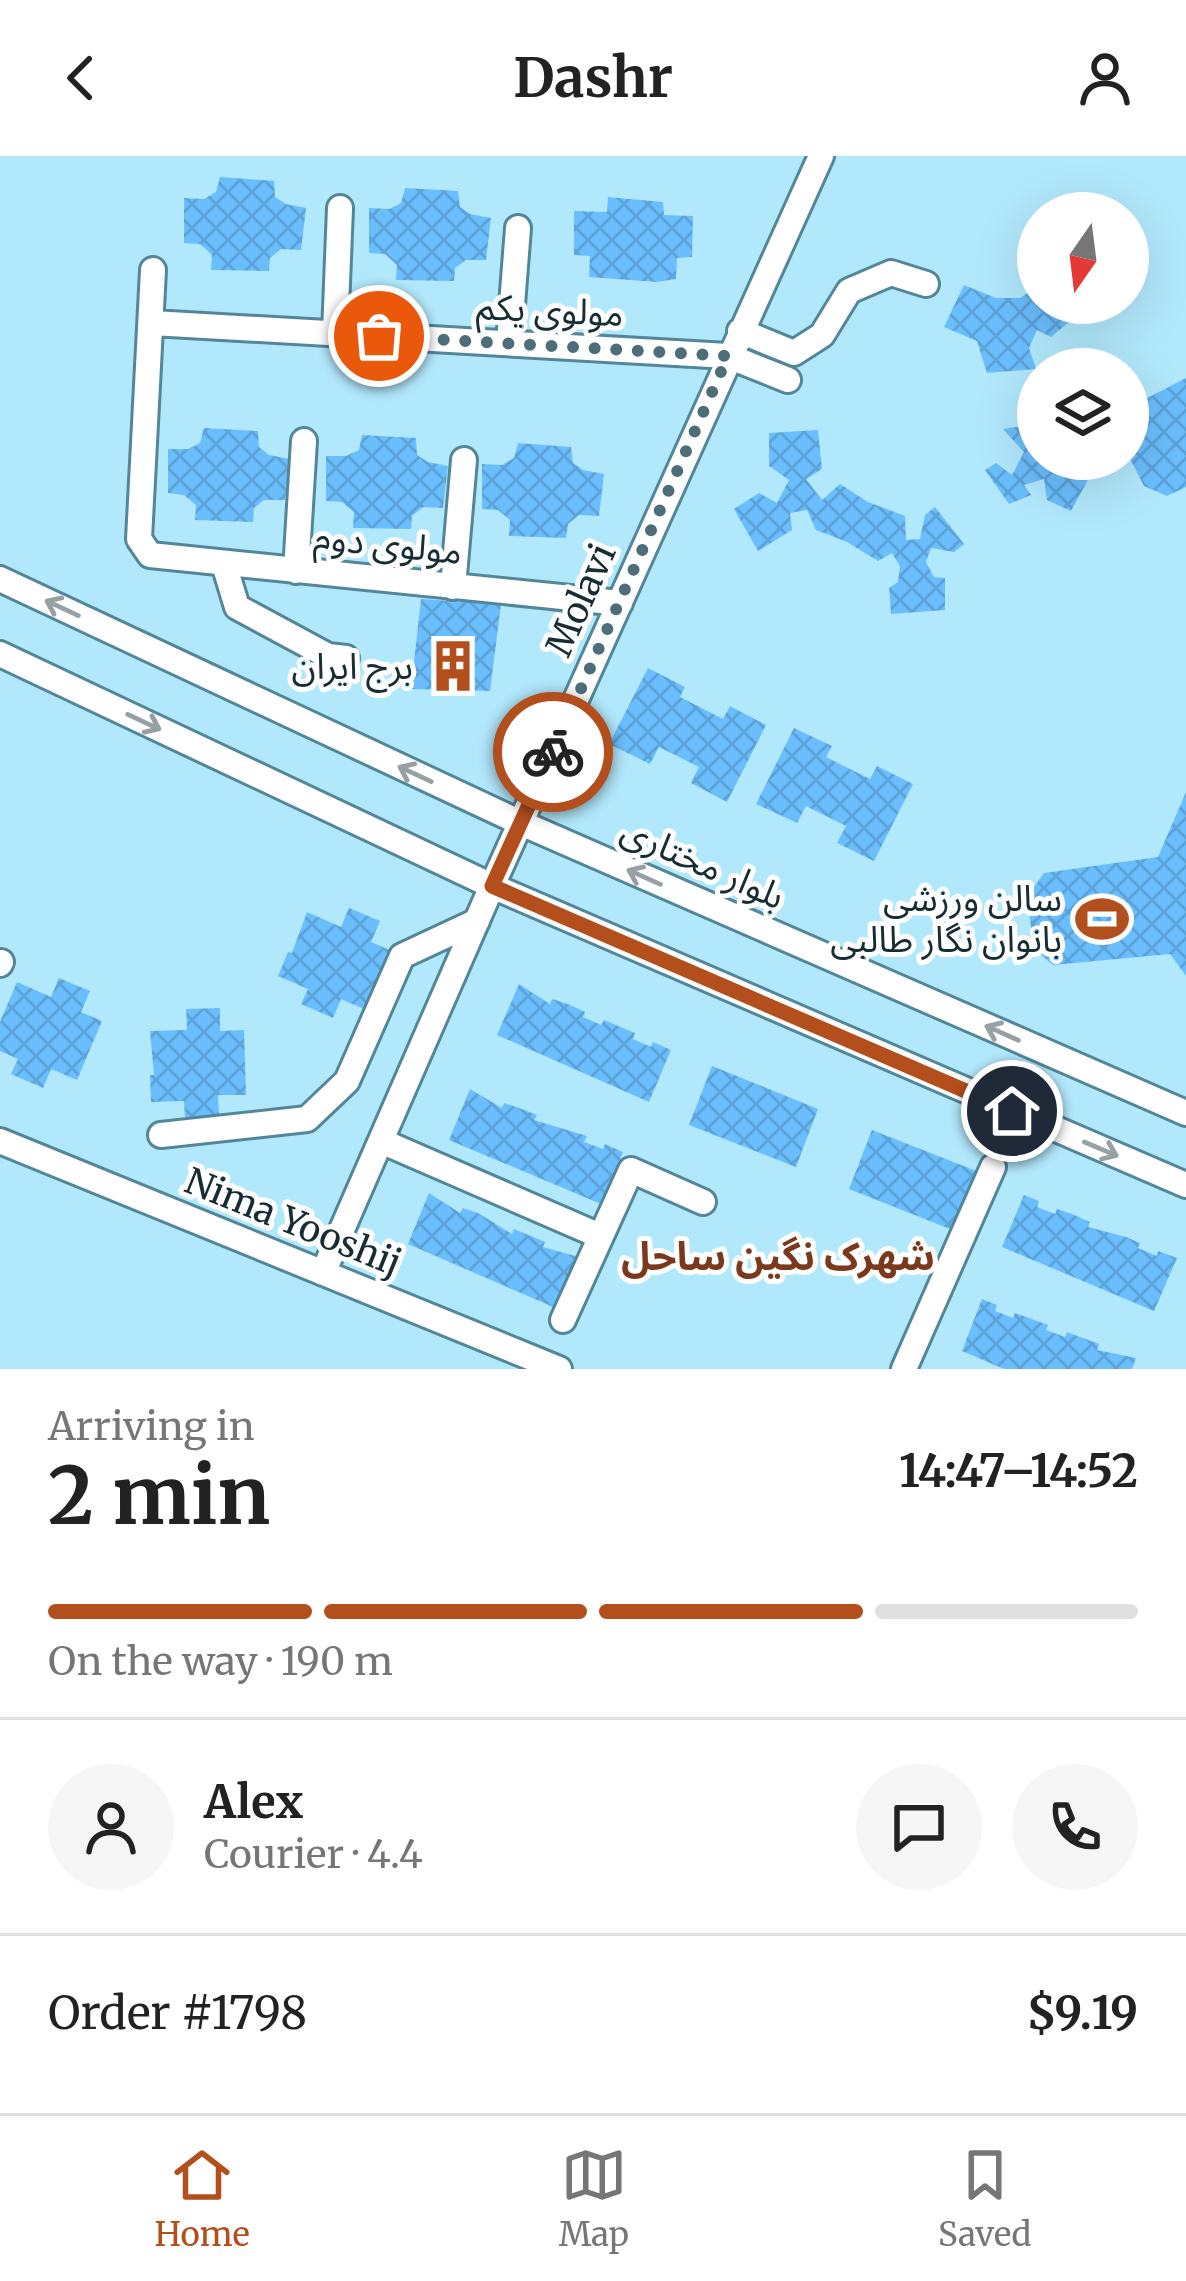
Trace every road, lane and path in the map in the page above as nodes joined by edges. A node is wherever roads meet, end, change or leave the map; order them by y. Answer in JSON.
{"nodes":[{"id":1,"x":821,"y":156,"type":"edge"},
{"id":2,"x":340,"y":208,"type":"dead end"},
{"id":3,"x":518,"y":228,"type":"dead end"},
{"id":4,"x":153,"y":270,"type":"dead end"},
{"id":5,"x":926,"y":284,"type":"dead end"},
{"id":6,"x":152,"y":323,"type":"junction"},
{"id":7,"x":740,"y":332,"type":"junction"},
{"id":8,"x":335,"y":334,"type":"junction"},
{"id":9,"x":509,"y":344,"type":"junction"},
{"id":10,"x":728,"y":356,"type":"junction"},
{"id":11,"x":788,"y":380,"type":"dead end"},
{"id":12,"x":304,"y":441,"type":"dead end"},
{"id":13,"x":464,"y":460,"type":"dead end"},
{"id":14,"x":224,"y":564,"type":"junction"},
{"id":15,"x":296,"y":571,"type":"junction"},
{"id":16,"x":0,"y":578,"type":"edge"},
{"id":17,"x":453,"y":586,"type":"junction"},
{"id":18,"x":620,"y":603,"type":"junction"},
{"id":19,"x":0,"y":654,"type":"edge"},
{"id":20,"x":346,"y":658,"type":"dead end"},
{"id":21,"x":521,"y":823,"type":"junction"},
{"id":22,"x":492,"y":886,"type":"junction"},
{"id":23,"x":477,"y":920,"type":"junction"},
{"id":24,"x":1186,"y":1113,"type":"edge"},
{"id":25,"x":161,"y":1135,"type":"dead end"},
{"id":26,"x":0,"y":1141,"type":"edge"},
{"id":27,"x":381,"y":1141,"type":"junction"},
{"id":28,"x":993,"y":1167,"type":"dead end"},
{"id":29,"x":1186,"y":1185,"type":"edge"},
{"id":30,"x":703,"y":1202,"type":"dead end"},
{"id":31,"x":600,"y":1236,"type":"junction"},
{"id":32,"x":323,"y":1273,"type":"junction"},
{"id":33,"x":563,"y":1320,"type":"dead end"},
{"id":34,"x":908,"y":1368,"type":"edge"},
{"id":35,"x":559,"y":1369,"type":"edge"}],
"edges":[{"from":1,"to":7,"type":"street","name":"Molavi"},
{"from":2,"to":8,"type":"street"},
{"from":3,"to":9,"type":"street"},
{"from":4,"to":6,"type":"street"},
{"from":5,"to":7,"type":"street"},
{"from":6,"to":8,"type":"street","name":"مولوی یکم"},
{"from":6,"to":14,"type":"street","name":"مولوی دوم"},
{"from":7,"to":10,"type":"street","name":"Molavi"},
{"from":8,"to":9,"type":"street","name":"مولوی یکم"},
{"from":9,"to":10,"type":"street","name":"مولوی یکم"},
{"from":10,"to":11,"type":"street","name":"مولوی یکم"},
{"from":10,"to":18,"type":"street","name":"Molavi"},
{"from":12,"to":15,"type":"street"},
{"from":13,"to":17,"type":"street"},
{"from":14,"to":15,"type":"street","name":"مولوی دوم"},
{"from":14,"to":20,"type":"street"},
{"from":15,"to":17,"type":"street","name":"مولوی دوم"},
{"from":21,"to":16,"type":"street","name":"بلوار مختاری","one_way":true},
{"from":17,"to":18,"type":"street","name":"مولوی دوم"},
{"from":18,"to":21,"type":"street","name":"Molavi"},
{"from":19,"to":22,"type":"street","one_way":true},
{"from":21,"to":22,"type":"street","name":"Molavi"},
{"from":24,"to":21,"type":"street","name":"بلوار مختاری","one_way":true},
{"from":22,"to":23,"type":"street","name":"Molavi"},
{"from":22,"to":29,"type":"street","one_way":true},
{"from":23,"to":25,"type":"street"},
{"from":23,"to":27,"type":"street","name":"Molavi"},
{"from":26,"to":32,"type":"street","name":"Nima Yooshij"},
{"from":27,"to":31,"type":"street"},
{"from":27,"to":32,"type":"street","name":"Molavi"},
{"from":28,"to":34,"type":"street"},
{"from":30,"to":31,"type":"street"},
{"from":31,"to":33,"type":"street"},
{"from":32,"to":35,"type":"street","name":"Nima Yooshij"}]}
